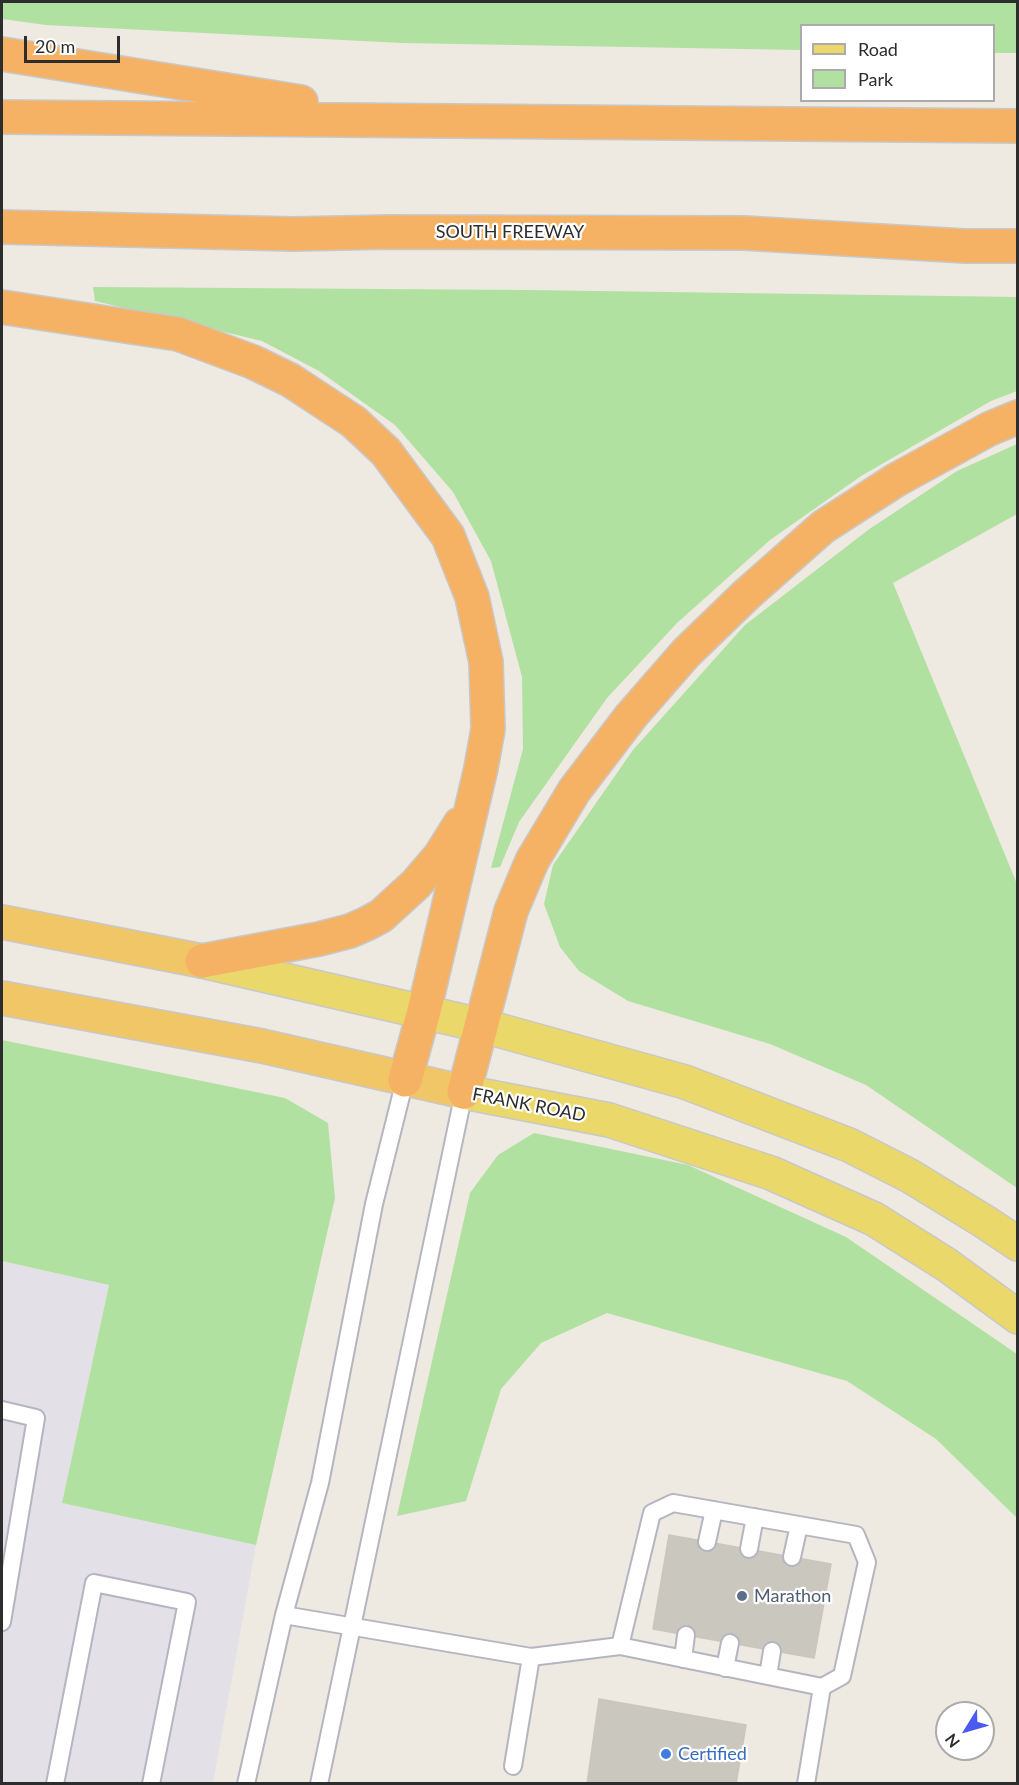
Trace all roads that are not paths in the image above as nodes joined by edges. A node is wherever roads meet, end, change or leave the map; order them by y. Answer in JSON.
{"nodes":[{"id":1,"x":2,"y":54,"type":"edge"},
{"id":2,"x":2,"y":117,"type":"edge"},
{"id":3,"x":403,"y":119,"type":"junction"},
{"id":4,"x":1017,"y":126,"type":"edge"},
{"id":5,"x":2,"y":227,"type":"edge"},
{"id":6,"x":1017,"y":246,"type":"edge"},
{"id":7,"x":2,"y":307,"type":"edge"},
{"id":8,"x":1017,"y":417,"type":"edge"},
{"id":9,"x":472,"y":804,"type":"junction"},
{"id":10,"x":2,"y":922,"type":"edge"},
{"id":11,"x":202,"y":961,"type":"junction"},
{"id":12,"x":2,"y":998,"type":"edge"},
{"id":13,"x":424,"y":1011,"type":"junction"},
{"id":14,"x":480,"y":1025,"type":"junction"},
{"id":15,"x":405,"y":1080,"type":"junction"},
{"id":16,"x":464,"y":1092,"type":"junction"},
{"id":17,"x":1017,"y":1244,"type":"edge"},
{"id":18,"x":1017,"y":1316,"type":"edge"},
{"id":19,"x":2,"y":1410,"type":"edge"},
{"id":20,"x":714,"y":1510,"type":"junction"},
{"id":21,"x":755,"y":1517,"type":"junction"},
{"id":22,"x":799,"y":1525,"type":"junction"},
{"id":23,"x":707,"y":1542,"type":"dead end"},
{"id":24,"x":750,"y":1550,"type":"dead end"},
{"id":25,"x":792,"y":1557,"type":"dead end"},
{"id":26,"x":2,"y":1614,"type":"edge"},
{"id":27,"x":284,"y":1615,"type":"junction"},
{"id":28,"x":352,"y":1626,"type":"junction"},
{"id":29,"x":686,"y":1635,"type":"dead end"},
{"id":30,"x":730,"y":1643,"type":"dead end"},
{"id":31,"x":620,"y":1646,"type":"junction"},
{"id":32,"x":772,"y":1651,"type":"dead end"},
{"id":33,"x":531,"y":1657,"type":"junction"},
{"id":34,"x":683,"y":1659,"type":"junction"},
{"id":35,"x":725,"y":1668,"type":"junction"},
{"id":36,"x":768,"y":1676,"type":"junction"},
{"id":37,"x":822,"y":1688,"type":"junction"},
{"id":38,"x":513,"y":1766,"type":"dead end"},
{"id":39,"x":55,"y":1784,"type":"edge"},
{"id":40,"x":151,"y":1784,"type":"edge"},
{"id":41,"x":246,"y":1784,"type":"edge"},
{"id":42,"x":319,"y":1784,"type":"edge"},
{"id":43,"x":806,"y":1784,"type":"edge"}],
"edges":[{"from":1,"to":3,"type":"highway"},
{"from":2,"to":3,"type":"highway"},
{"from":3,"to":4,"type":"highway"},
{"from":5,"to":6,"type":"highway","name":"SOUTH FREEWAY"},
{"from":7,"to":9,"type":"highway"},
{"from":8,"to":14,"type":"highway"},
{"from":9,"to":11,"type":"highway"},
{"from":9,"to":13,"type":"highway"},
{"from":10,"to":11,"type":"highway"},
{"from":11,"to":13,"type":"main road"},
{"from":12,"to":15,"type":"highway","name":"FRANK ROAD"},
{"from":13,"to":14,"type":"main road"},
{"from":13,"to":15,"type":"highway"},
{"from":14,"to":16,"type":"highway"},
{"from":14,"to":17,"type":"main road"},
{"from":15,"to":16,"type":"highway","name":"FRANK ROAD"},
{"from":15,"to":27,"type":"lane"},
{"from":16,"to":18,"type":"main road","name":"FRANK ROAD"},
{"from":16,"to":28,"type":"lane"},
{"from":19,"to":26,"type":"lane"},
{"from":20,"to":21,"type":"lane"},
{"from":20,"to":23,"type":"lane"},
{"from":20,"to":31,"type":"lane"},
{"from":21,"to":22,"type":"lane"},
{"from":21,"to":24,"type":"lane"},
{"from":22,"to":25,"type":"lane"},
{"from":22,"to":37,"type":"lane"},
{"from":27,"to":28,"type":"lane"},
{"from":27,"to":41,"type":"lane"},
{"from":28,"to":33,"type":"lane"},
{"from":28,"to":42,"type":"lane"},
{"from":29,"to":34,"type":"lane"},
{"from":30,"to":35,"type":"lane"},
{"from":31,"to":33,"type":"lane"},
{"from":31,"to":34,"type":"lane"},
{"from":32,"to":36,"type":"lane"},
{"from":33,"to":38,"type":"lane"},
{"from":34,"to":35,"type":"lane"},
{"from":35,"to":36,"type":"lane"},
{"from":36,"to":37,"type":"lane"},
{"from":37,"to":43,"type":"lane"},
{"from":39,"to":40,"type":"lane"}]}
